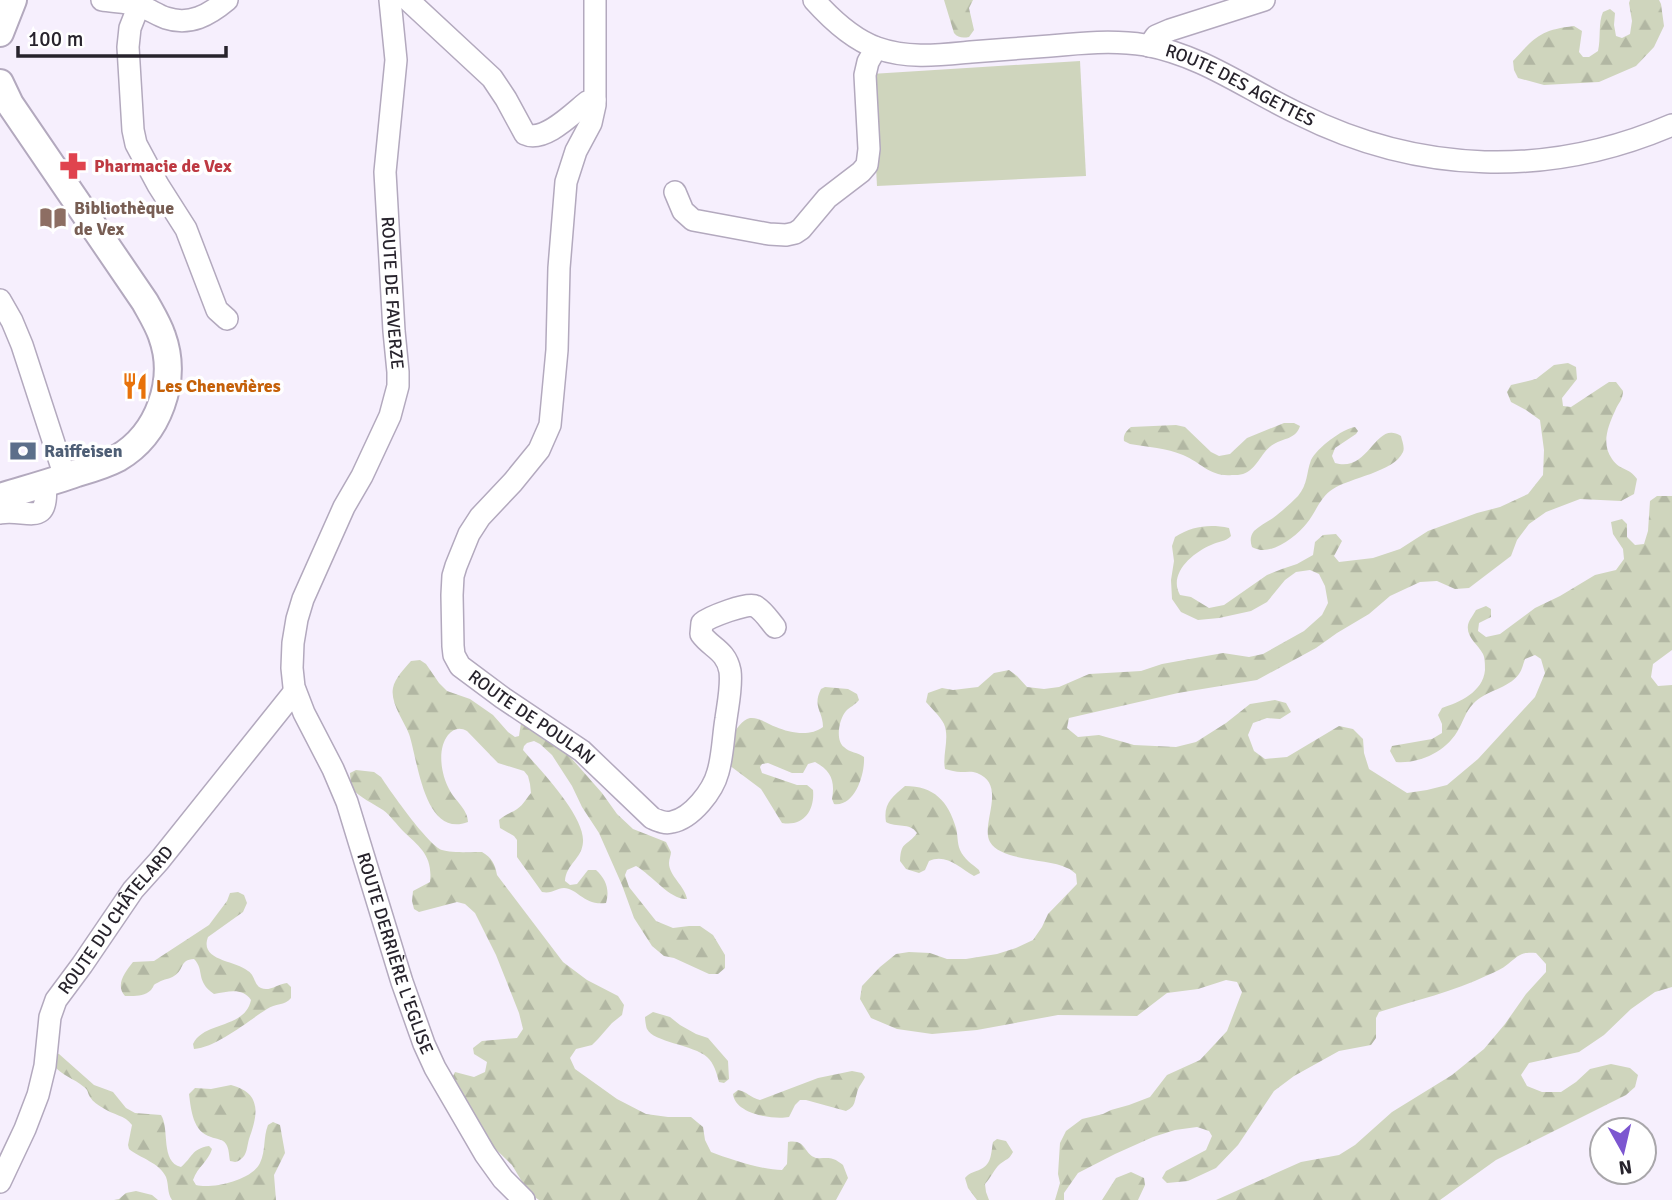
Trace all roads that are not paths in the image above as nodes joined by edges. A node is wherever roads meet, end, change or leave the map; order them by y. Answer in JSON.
{"nodes":[{"id":1,"x":13,"y":0,"type":"edge"},
{"id":2,"x":102,"y":0,"type":"edge"},
{"id":3,"x":227,"y":0,"type":"edge"},
{"id":4,"x":390,"y":0,"type":"edge"},
{"id":5,"x":408,"y":0,"type":"edge"},
{"id":6,"x":595,"y":0,"type":"edge"},
{"id":7,"x":814,"y":0,"type":"edge"},
{"id":8,"x":1264,"y":0,"type":"edge"},
{"id":9,"x":141,"y":3,"type":"edge"},
{"id":10,"x":0,"y":33,"type":"edge"},
{"id":11,"x":1149,"y":46,"type":"junction"},
{"id":12,"x":876,"y":48,"type":"junction"},
{"id":13,"x":0,"y":83,"type":"edge"},
{"id":14,"x":595,"y":100,"type":"junction"},
{"id":15,"x":1672,"y":125,"type":"edge"},
{"id":16,"x":675,"y":191,"type":"dead end"},
{"id":17,"x":0,"y":300,"type":"edge"},
{"id":18,"x":228,"y":319,"type":"dead end"},
{"id":19,"x":55,"y":480,"type":"junction"},
{"id":20,"x":0,"y":497,"type":"edge"},
{"id":21,"x":0,"y":513,"type":"edge"},
{"id":22,"x":775,"y":627,"type":"dead end"},
{"id":23,"x":295,"y":691,"type":"junction"},
{"id":24,"x":0,"y":1182,"type":"edge"},
{"id":25,"x":524,"y":1200,"type":"edge"}],
"edges":[{"from":1,"to":10,"type":"main road"},
{"from":2,"to":9,"type":"street"},
{"from":3,"to":9,"type":"street"},
{"from":4,"to":23,"type":"street","name":"ROUTE DE FAVERZE"},
{"from":5,"to":14,"type":"street"},
{"from":6,"to":14,"type":"street","name":"ROUTE DE POULAN"},
{"from":7,"to":12,"type":"street","name":"ROUTE DES AGETTES"},
{"from":8,"to":11,"type":"street"},
{"from":9,"to":18,"type":"street"},
{"from":11,"to":12,"type":"street","name":"ROUTE DES AGETTES"},
{"from":11,"to":15,"type":"street","name":"ROUTE DES AGETTES"},
{"from":12,"to":16,"type":"street"},
{"from":13,"to":19,"type":"main road"},
{"from":14,"to":22,"type":"street","name":"ROUTE DE POULAN"},
{"from":17,"to":19,"type":"street"},
{"from":19,"to":20,"type":"main road"},
{"from":19,"to":21,"type":"street"},
{"from":23,"to":24,"type":"street","name":"ROUTE DU CHÂTELARD"},
{"from":23,"to":25,"type":"street","name":"ROUTE DERRIÈRE L'EGLISE"}]}
